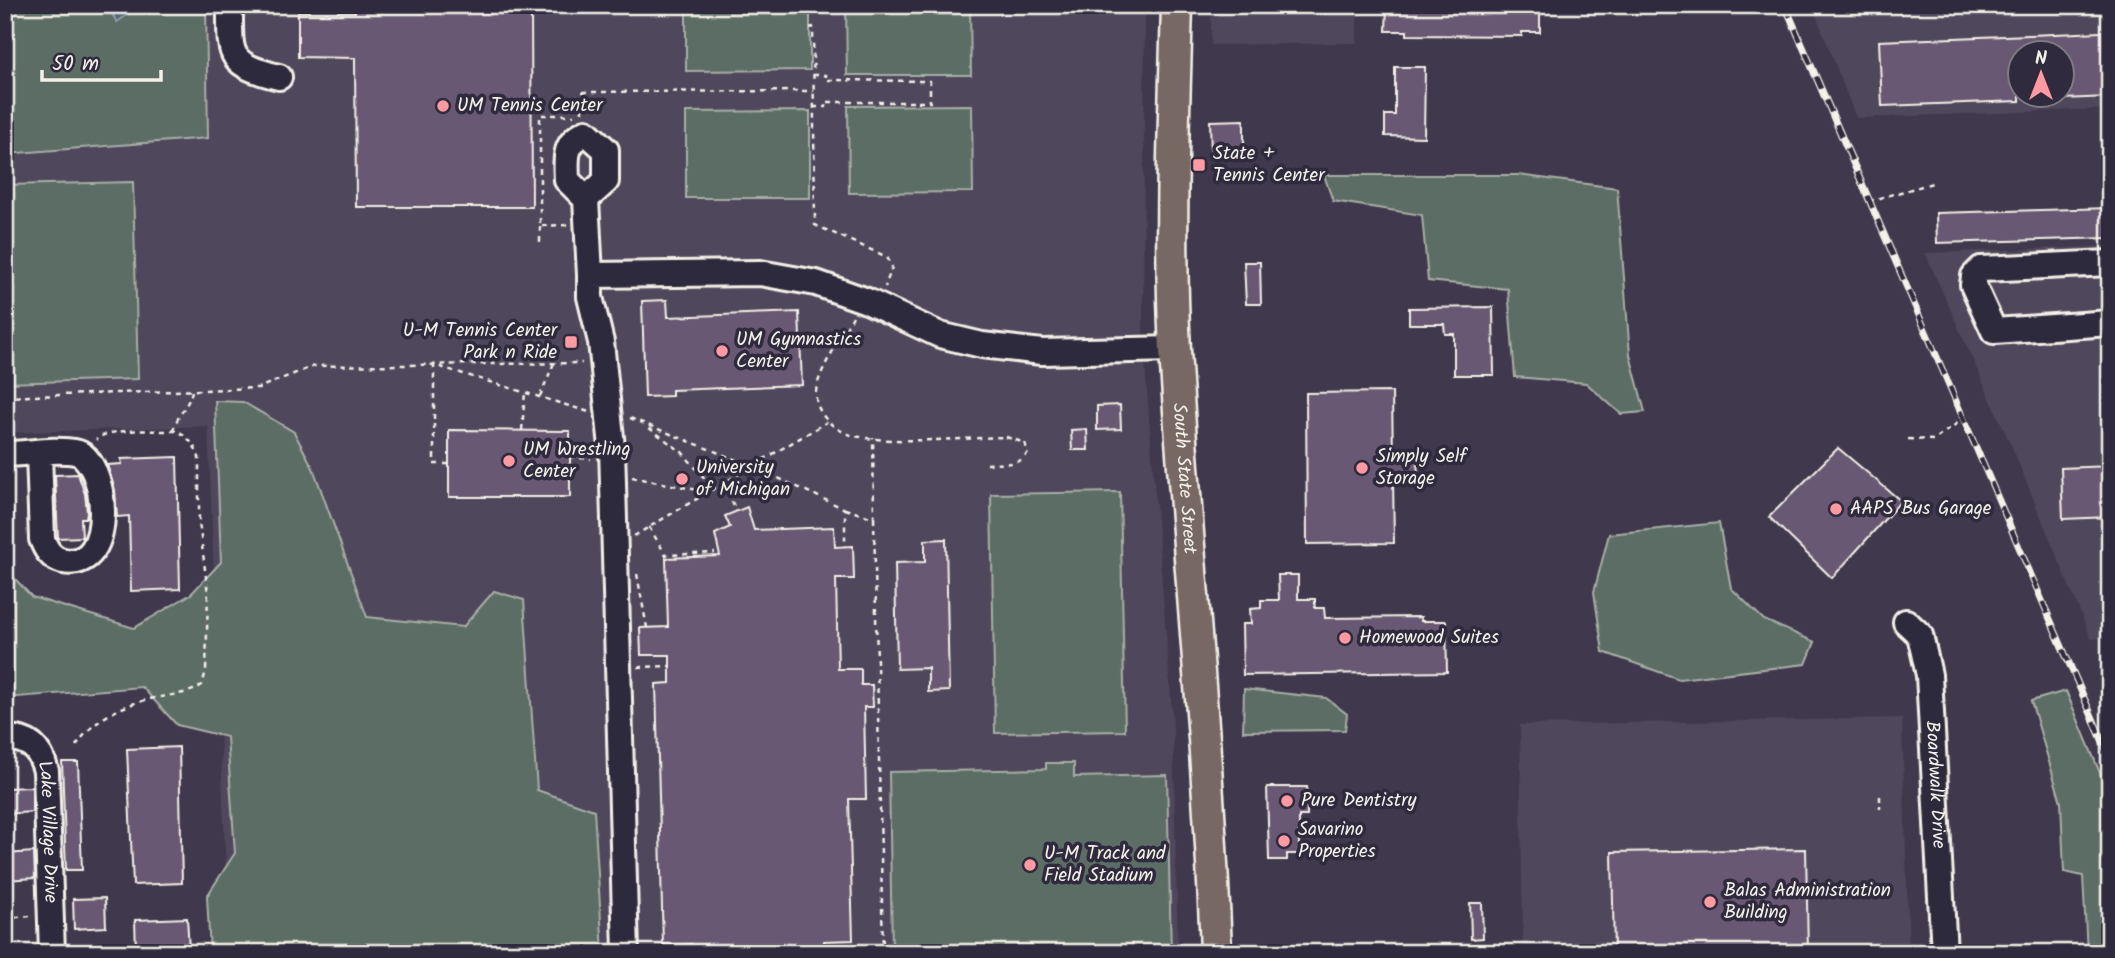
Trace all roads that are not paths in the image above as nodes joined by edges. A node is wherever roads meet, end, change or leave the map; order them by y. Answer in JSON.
{"nodes":[{"id":1,"x":230,"y":5,"type":"edge"},
{"id":2,"x":1177,"y":5,"type":"edge"},
{"id":3,"x":279,"y":77,"type":"dead end"},
{"id":4,"x":586,"y":199,"type":"dead end"},
{"id":5,"x":2110,"y":263,"type":"edge"},
{"id":6,"x":590,"y":275,"type":"junction"},
{"id":7,"x":2110,"y":323,"type":"edge"},
{"id":8,"x":1175,"y":349,"type":"junction"},
{"id":9,"x":39,"y":453,"type":"junction"},
{"id":10,"x":5,"y":454,"type":"edge"},
{"id":11,"x":1906,"y":622,"type":"dead end"},
{"id":12,"x":5,"y":738,"type":"edge"},
{"id":13,"x":52,"y":953,"type":"edge"},
{"id":14,"x":626,"y":953,"type":"edge"},
{"id":15,"x":1216,"y":953,"type":"edge"},
{"id":16,"x":1944,"y":953,"type":"edge"}],
"edges":[{"from":1,"to":3,"type":"street"},
{"from":2,"to":8,"type":"main road","name":"South State Street"},
{"from":4,"to":6,"type":"street"},
{"from":5,"to":7,"type":"street"},
{"from":6,"to":8,"type":"street"},
{"from":6,"to":14,"type":"street"},
{"from":8,"to":15,"type":"main road","name":"South State Street"},
{"from":9,"to":9,"type":"street"},
{"from":9,"to":10,"type":"street"},
{"from":11,"to":16,"type":"street","name":"Boardwalk Drive"},
{"from":12,"to":13,"type":"street","name":"Lake Village Drive"}]}
